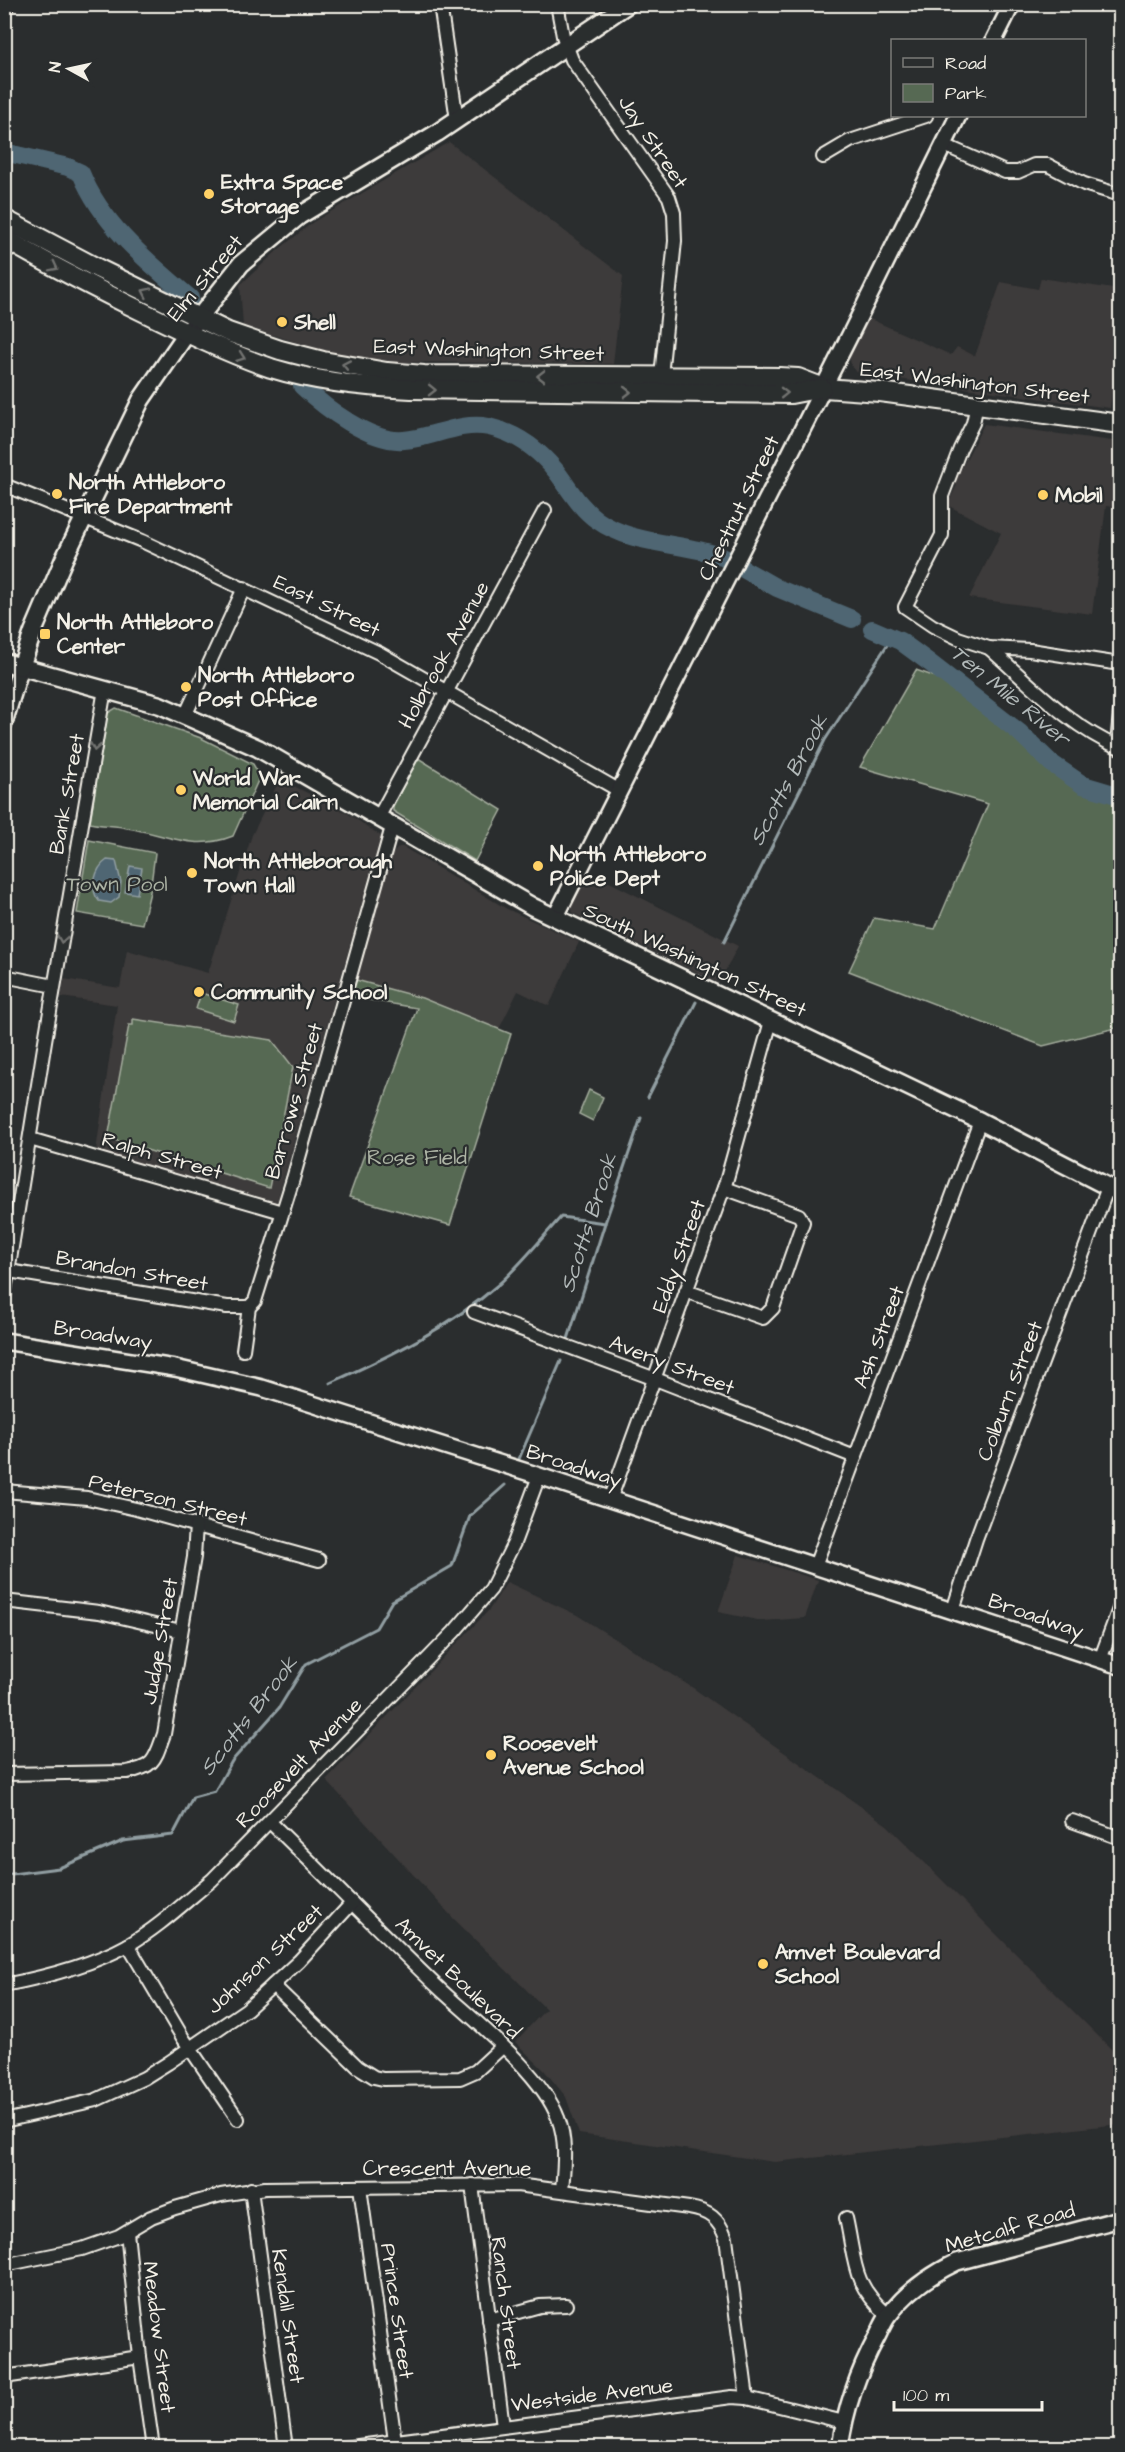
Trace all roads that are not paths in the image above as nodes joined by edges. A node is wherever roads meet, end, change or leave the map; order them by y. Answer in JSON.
{"nodes":[{"id":1,"x":440,"y":4,"type":"edge"},
{"id":2,"x":557,"y":4,"type":"edge"},
{"id":3,"x":628,"y":4,"type":"edge"},
{"id":4,"x":1012,"y":4,"type":"edge"},
{"id":5,"x":994,"y":39,"type":"edge"},
{"id":6,"x":567,"y":46,"type":"junction"},
{"id":7,"x":923,"y":117,"type":"edge"},
{"id":8,"x":957,"y":117,"type":"edge"},
{"id":9,"x":457,"y":120,"type":"junction"},
{"id":10,"x":944,"y":145,"type":"junction"},
{"id":11,"x":823,"y":158,"type":"dead end"},
{"id":12,"x":1120,"y":195,"type":"edge"},
{"id":13,"x":4,"y":219,"type":"edge"},
{"id":14,"x":4,"y":238,"type":"edge"},
{"id":15,"x":200,"y":316,"type":"junction"},
{"id":16,"x":187,"y":333,"type":"junction"},
{"id":17,"x":661,"y":376,"type":"junction"},
{"id":18,"x":824,"y":388,"type":"junction"},
{"id":19,"x":977,"y":404,"type":"junction"},
{"id":20,"x":1120,"y":424,"type":"edge"},
{"id":21,"x":4,"y":485,"type":"edge"},
{"id":22,"x":545,"y":510,"type":"dead end"},
{"id":23,"x":83,"y":517,"type":"junction"},
{"id":24,"x":243,"y":588,"type":"junction"},
{"id":25,"x":989,"y":648,"type":"junction"},
{"id":26,"x":4,"y":662,"type":"edge"},
{"id":27,"x":1120,"y":664,"type":"edge"},
{"id":28,"x":21,"y":667,"type":"junction"},
{"id":29,"x":105,"y":689,"type":"junction"},
{"id":30,"x":446,"y":691,"type":"junction"},
{"id":31,"x":1120,"y":711,"type":"edge"},
{"id":32,"x":185,"y":716,"type":"junction"},
{"id":33,"x":4,"y":723,"type":"edge"},
{"id":34,"x":1119,"y":747,"type":"edge"},
{"id":35,"x":620,"y":791,"type":"junction"},
{"id":36,"x":385,"y":822,"type":"junction"},
{"id":37,"x":555,"y":918,"type":"junction"},
{"id":38,"x":4,"y":976,"type":"edge"},
{"id":39,"x":54,"y":986,"type":"junction"},
{"id":40,"x":771,"y":1021,"type":"junction"},
{"id":41,"x":980,"y":1121,"type":"junction"},
{"id":42,"x":30,"y":1139,"type":"junction"},
{"id":43,"x":724,"y":1188,"type":"junction"},
{"id":44,"x":1114,"y":1190,"type":"edge"},
{"id":45,"x":282,"y":1212,"type":"junction"},
{"id":46,"x":9,"y":1271,"type":"junction"},
{"id":47,"x":686,"y":1292,"type":"junction"},
{"id":48,"x":4,"y":1297,"type":"edge"},
{"id":49,"x":249,"y":1307,"type":"junction"},
{"id":50,"x":474,"y":1312,"type":"dead end"},
{"id":51,"x":4,"y":1341,"type":"edge"},
{"id":52,"x":243,"y":1350,"type":"dead end"},
{"id":53,"x":654,"y":1378,"type":"junction"},
{"id":54,"x":855,"y":1457,"type":"junction"},
{"id":55,"x":539,"y":1476,"type":"junction"},
{"id":56,"x":4,"y":1491,"type":"edge"},
{"id":57,"x":610,"y":1500,"type":"junction"},
{"id":58,"x":196,"y":1526,"type":"junction"},
{"id":59,"x":319,"y":1560,"type":"dead end"},
{"id":60,"x":815,"y":1566,"type":"junction"},
{"id":61,"x":4,"y":1601,"type":"edge"},
{"id":62,"x":1120,"y":1606,"type":"edge"},
{"id":63,"x":953,"y":1610,"type":"junction"},
{"id":64,"x":181,"y":1631,"type":"junction"},
{"id":65,"x":1100,"y":1660,"type":"junction"},
{"id":66,"x":1120,"y":1666,"type":"edge"},
{"id":67,"x":4,"y":1774,"type":"edge"},
{"id":68,"x":1072,"y":1821,"type":"dead end"},
{"id":69,"x":270,"y":1822,"type":"junction"},
{"id":70,"x":1120,"y":1838,"type":"edge"},
{"id":71,"x":352,"y":1903,"type":"junction"},
{"id":72,"x":128,"y":1945,"type":"junction"},
{"id":73,"x":4,"y":1985,"type":"edge"},
{"id":74,"x":273,"y":1985,"type":"junction"},
{"id":75,"x":502,"y":2047,"type":"junction"},
{"id":76,"x":189,"y":2048,"type":"junction"},
{"id":77,"x":238,"y":2119,"type":"dead end"},
{"id":78,"x":4,"y":2121,"type":"edge"},
{"id":79,"x":472,"y":2185,"type":"junction"},
{"id":80,"x":360,"y":2187,"type":"junction"},
{"id":81,"x":252,"y":2190,"type":"junction"},
{"id":82,"x":562,"y":2190,"type":"junction"},
{"id":83,"x":846,"y":2218,"type":"dead end"},
{"id":84,"x":1120,"y":2219,"type":"edge"},
{"id":85,"x":127,"y":2232,"type":"junction"},
{"id":86,"x":4,"y":2265,"type":"edge"},
{"id":87,"x":566,"y":2305,"type":"dead end"},
{"id":88,"x":888,"y":2315,"type":"junction"},
{"id":89,"x":489,"y":2319,"type":"junction"},
{"id":90,"x":140,"y":2356,"type":"junction"},
{"id":91,"x":4,"y":2377,"type":"edge"},
{"id":92,"x":747,"y":2398,"type":"junction"},
{"id":93,"x":844,"y":2422,"type":"junction"},
{"id":94,"x":503,"y":2426,"type":"junction"},
{"id":95,"x":395,"y":2441,"type":"junction"},
{"id":96,"x":153,"y":2448,"type":"edge"},
{"id":97,"x":286,"y":2448,"type":"edge"},
{"id":98,"x":343,"y":2448,"type":"edge"},
{"id":99,"x":840,"y":2448,"type":"edge"}],
"edges":[{"from":1,"to":9,"type":"street"},
{"from":2,"to":6,"type":"street","name":"Jay Street"},
{"from":3,"to":6,"type":"main road","name":"Elm Street"},
{"from":4,"to":5,"type":"street"},
{"from":6,"to":9,"type":"main road","name":"Elm Street"},
{"from":6,"to":17,"type":"street","name":"Jay Street"},
{"from":7,"to":11,"type":"street"},
{"from":8,"to":10,"type":"street","name":"Chestnut Street"},
{"from":9,"to":15,"type":"main road","name":"Elm Street"},
{"from":10,"to":12,"type":"street"},
{"from":10,"to":18,"type":"street","name":"Chestnut Street"},
{"from":15,"to":13,"type":"main road","name":"East Washington Street","one_way":true},
{"from":14,"to":16,"type":"main road","name":"East Washington Street","one_way":true},
{"from":15,"to":16,"type":"main road","name":"Elm Street"},
{"from":17,"to":15,"type":"main road","name":"East Washington Street","one_way":true},
{"from":16,"to":18,"type":"main road","name":"East Washington Street","one_way":true},
{"from":16,"to":23,"type":"main road","name":"Elm Street"},
{"from":17,"to":18,"type":"main road","name":"East Washington Street"},
{"from":18,"to":19,"type":"main road","name":"East Washington Street"},
{"from":18,"to":35,"type":"street","name":"Chestnut Street"},
{"from":19,"to":20,"type":"main road","name":"East Washington Street"},
{"from":19,"to":25,"type":"street"},
{"from":21,"to":23,"type":"street","name":"East Street"},
{"from":22,"to":30,"type":"street","name":"Holbrook Avenue"},
{"from":23,"to":24,"type":"street","name":"East Street"},
{"from":23,"to":28,"type":"main road","name":"Elm Street"},
{"from":24,"to":30,"type":"street","name":"East Street"},
{"from":24,"to":32,"type":"street"},
{"from":25,"to":27,"type":"street"},
{"from":25,"to":34,"type":"street"},
{"from":26,"to":28,"type":"main road","name":"South Washington Street"},
{"from":28,"to":29,"type":"main road","name":"South Washington Street"},
{"from":28,"to":33,"type":"street"},
{"from":29,"to":32,"type":"main road","name":"South Washington Street"},
{"from":29,"to":39,"type":"street","name":"Bank Street","one_way":true},
{"from":30,"to":35,"type":"street","name":"East Street"},
{"from":30,"to":36,"type":"street","name":"Holbrook Avenue"},
{"from":31,"to":34,"type":"street"},
{"from":32,"to":36,"type":"main road","name":"South Washington Street"},
{"from":35,"to":37,"type":"street","name":"Chestnut Street"},
{"from":36,"to":37,"type":"main road","name":"South Washington Street"},
{"from":36,"to":45,"type":"street","name":"Barrows Street"},
{"from":37,"to":40,"type":"main road","name":"South Washington Street"},
{"from":38,"to":39,"type":"street"},
{"from":39,"to":42,"type":"street","name":"Bank Street"},
{"from":40,"to":41,"type":"main road","name":"South Washington Street"},
{"from":40,"to":43,"type":"street","name":"Eddy Street"},
{"from":41,"to":44,"type":"main road","name":"South Washington Street"},
{"from":41,"to":54,"type":"street","name":"Ash Street"},
{"from":42,"to":45,"type":"street","name":"Ralph Street"},
{"from":42,"to":46,"type":"street","name":"Bank Street"},
{"from":43,"to":47,"type":"street","name":"Eddy Street"},
{"from":43,"to":47,"type":"street"},
{"from":44,"to":63,"type":"street","name":"Colburn Street"},
{"from":45,"to":49,"type":"street","name":"Barrows Street"},
{"from":46,"to":48,"type":"street","name":"Bank Street"},
{"from":46,"to":49,"type":"street","name":"Brandon Street"},
{"from":47,"to":53,"type":"street","name":"Eddy Street"},
{"from":49,"to":52,"type":"street","name":"Barrows Street"},
{"from":50,"to":53,"type":"street","name":"Avery Street"},
{"from":51,"to":55,"type":"street","name":"Broadway"},
{"from":53,"to":54,"type":"street","name":"Avery Street"},
{"from":53,"to":57,"type":"street","name":"Eddy Street"},
{"from":54,"to":60,"type":"street","name":"Ash Street"},
{"from":55,"to":57,"type":"street","name":"Broadway"},
{"from":55,"to":69,"type":"street","name":"Roosevelt Avenue"},
{"from":56,"to":58,"type":"street","name":"Peterson Street"},
{"from":57,"to":60,"type":"street","name":"Broadway"},
{"from":58,"to":59,"type":"street","name":"Peterson Street"},
{"from":58,"to":64,"type":"street","name":"Judge Street"},
{"from":60,"to":63,"type":"street","name":"Broadway"},
{"from":61,"to":64,"type":"street"},
{"from":62,"to":65,"type":"street"},
{"from":63,"to":65,"type":"street","name":"Broadway"},
{"from":64,"to":67,"type":"street","name":"Judge Street"},
{"from":65,"to":66,"type":"street","name":"Broadway"},
{"from":68,"to":70,"type":"street"},
{"from":69,"to":71,"type":"street","name":"Amvet Boulevard"},
{"from":69,"to":72,"type":"street","name":"Roosevelt Avenue"},
{"from":71,"to":74,"type":"street","name":"Johnson Street"},
{"from":71,"to":75,"type":"street","name":"Amvet Boulevard"},
{"from":72,"to":73,"type":"street","name":"Roosevelt Avenue"},
{"from":72,"to":76,"type":"street"},
{"from":74,"to":75,"type":"street"},
{"from":74,"to":76,"type":"street","name":"Johnson Street"},
{"from":75,"to":82,"type":"street","name":"Amvet Boulevard"},
{"from":76,"to":77,"type":"street"},
{"from":76,"to":78,"type":"street","name":"Johnson Street"},
{"from":79,"to":80,"type":"street","name":"Crescent Avenue"},
{"from":79,"to":82,"type":"street","name":"Crescent Avenue"},
{"from":79,"to":89,"type":"street","name":"Ranch Street"},
{"from":80,"to":81,"type":"street","name":"Crescent Avenue"},
{"from":80,"to":95,"type":"street","name":"Prince Street"},
{"from":81,"to":85,"type":"street","name":"Crescent Avenue"},
{"from":81,"to":97,"type":"street","name":"Kendall Street"},
{"from":82,"to":92,"type":"street","name":"Crescent Avenue"},
{"from":83,"to":88,"type":"street"},
{"from":84,"to":88,"type":"street","name":"Metcalf Road"},
{"from":85,"to":86,"type":"street","name":"Crescent Avenue"},
{"from":85,"to":90,"type":"street","name":"Meadow Street"},
{"from":87,"to":89,"type":"street"},
{"from":88,"to":93,"type":"street","name":"Metcalf Road"},
{"from":89,"to":94,"type":"street","name":"Ranch Street"},
{"from":90,"to":91,"type":"street"},
{"from":90,"to":96,"type":"street","name":"Meadow Street"},
{"from":92,"to":93,"type":"street","name":"Westside Avenue"},
{"from":92,"to":94,"type":"street","name":"Westside Avenue"},
{"from":93,"to":99,"type":"street","name":"Metcalf Road"},
{"from":94,"to":95,"type":"street","name":"Westside Avenue"},
{"from":95,"to":98,"type":"street","name":"Westside Avenue"}]}
